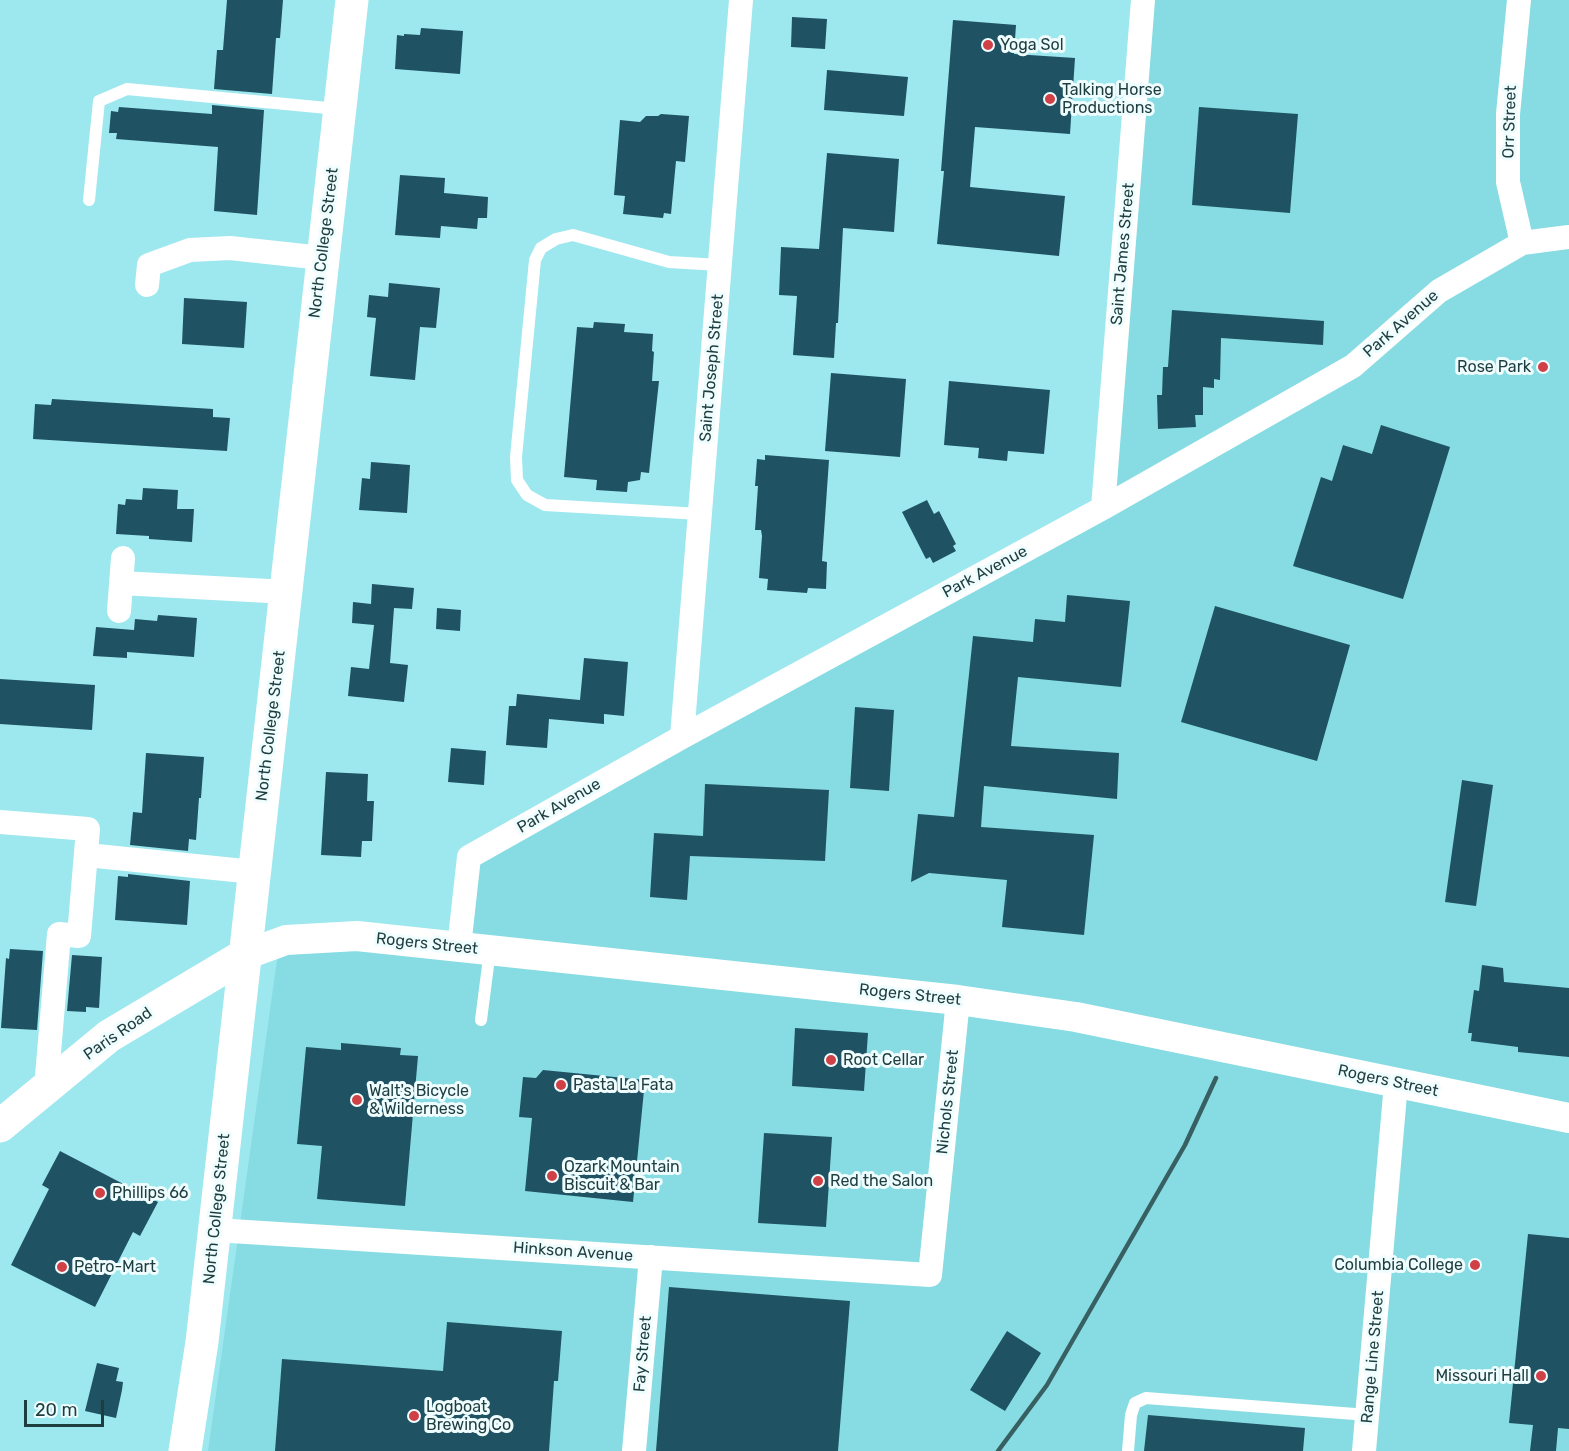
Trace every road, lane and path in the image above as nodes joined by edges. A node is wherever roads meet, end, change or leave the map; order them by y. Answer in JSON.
{"nodes":[{"id":1,"x":352,"y":0,"type":"edge"},
{"id":2,"x":741,"y":0,"type":"edge"},
{"id":3,"x":1143,"y":0,"type":"edge"},
{"id":4,"x":1519,"y":0,"type":"edge"},
{"id":5,"x":339,"y":109,"type":"junction"},
{"id":6,"x":89,"y":200,"type":"dead end"},
{"id":7,"x":1569,"y":237,"type":"edge"},
{"id":8,"x":1522,"y":243,"type":"junction"},
{"id":9,"x":322,"y":258,"type":"junction"},
{"id":10,"x":720,"y":265,"type":"junction"},
{"id":11,"x":147,"y":285,"type":"dead end"},
{"id":12,"x":1103,"y":508,"type":"junction"},
{"id":13,"x":700,"y":514,"type":"junction"},
{"id":14,"x":123,"y":558,"type":"dead end"},
{"id":15,"x":121,"y":583,"type":"junction"},
{"id":16,"x":287,"y":592,"type":"junction"},
{"id":17,"x":119,"y":610,"type":"dead end"},
{"id":18,"x":682,"y":736,"type":"junction"},
{"id":19,"x":0,"y":822,"type":"edge"},
{"id":20,"x":87,"y":855,"type":"junction"},
{"id":21,"x":254,"y":872,"type":"junction"},
{"id":22,"x":459,"y":947,"type":"junction"},
{"id":23,"x":490,"y":950,"type":"junction"},
{"id":24,"x":244,"y":955,"type":"junction"},
{"id":25,"x":958,"y":1000,"type":"junction"},
{"id":26,"x":480,"y":1020,"type":"dead end"},
{"id":27,"x":1395,"y":1083,"type":"junction"},
{"id":28,"x":46,"y":1088,"type":"junction"},
{"id":29,"x":1569,"y":1118,"type":"edge"},
{"id":30,"x":0,"y":1126,"type":"edge"},
{"id":31,"x":215,"y":1230,"type":"junction"},
{"id":32,"x":651,"y":1257,"type":"junction"},
{"id":33,"x":930,"y":1275,"type":"joint"},
{"id":34,"x":1368,"y":1415,"type":"junction"},
{"id":35,"x":185,"y":1451,"type":"edge"},
{"id":36,"x":634,"y":1451,"type":"edge"},
{"id":37,"x":1128,"y":1451,"type":"edge"},
{"id":38,"x":1364,"y":1451,"type":"edge"}],
"edges":[{"from":1,"to":5,"type":"main road","name":"North College Street"},
{"from":2,"to":10,"type":"street","name":"Saint Joseph Street"},
{"from":3,"to":12,"type":"street","name":"Saint James Street"},
{"from":4,"to":8,"type":"street","name":"Orr Street"},
{"from":5,"to":6,"type":"lane"},
{"from":5,"to":9,"type":"main road","name":"North College Street"},
{"from":7,"to":8,"type":"street","name":"Park Avenue"},
{"from":8,"to":12,"type":"street","name":"Park Avenue"},
{"from":9,"to":11,"type":"street"},
{"from":9,"to":16,"type":"main road","name":"North College Street"},
{"from":10,"to":13,"type":"street","name":"Saint Joseph Street"},
{"from":10,"to":13,"type":"lane"},
{"from":12,"to":18,"type":"street","name":"Park Avenue"},
{"from":13,"to":18,"type":"street","name":"Saint Joseph Street"},
{"from":14,"to":15,"type":"street"},
{"from":15,"to":16,"type":"street"},
{"from":15,"to":17,"type":"street"},
{"from":16,"to":21,"type":"main road","name":"North College Street"},
{"from":18,"to":22,"type":"street","name":"Park Avenue"},
{"from":19,"to":20,"type":"street"},
{"from":20,"to":21,"type":"street"},
{"from":20,"to":28,"type":"street"},
{"from":21,"to":24,"type":"main road","name":"North College Street"},
{"from":22,"to":23,"type":"street","name":"Rogers Street"},
{"from":22,"to":24,"type":"street","name":"Rogers Street"},
{"from":23,"to":25,"type":"street","name":"Rogers Street"},
{"from":23,"to":26,"type":"lane"},
{"from":24,"to":28,"type":"main road","name":"Paris Road"},
{"from":24,"to":31,"type":"main road","name":"North College Street"},
{"from":25,"to":27,"type":"street","name":"Rogers Street"},
{"from":25,"to":33,"type":"street","name":"Nichols Street"},
{"from":27,"to":29,"type":"street","name":"Rogers Street"},
{"from":27,"to":34,"type":"street","name":"Range Line Street"},
{"from":28,"to":30,"type":"main road","name":"Paris Road"},
{"from":31,"to":32,"type":"street","name":"Hinkson Avenue"},
{"from":31,"to":35,"type":"main road","name":"North College Street"},
{"from":32,"to":33,"type":"street","name":"Hinkson Avenue"},
{"from":32,"to":36,"type":"street","name":"Fay Street"},
{"from":34,"to":37,"type":"lane"},
{"from":34,"to":38,"type":"street","name":"Range Line Street"}]}
